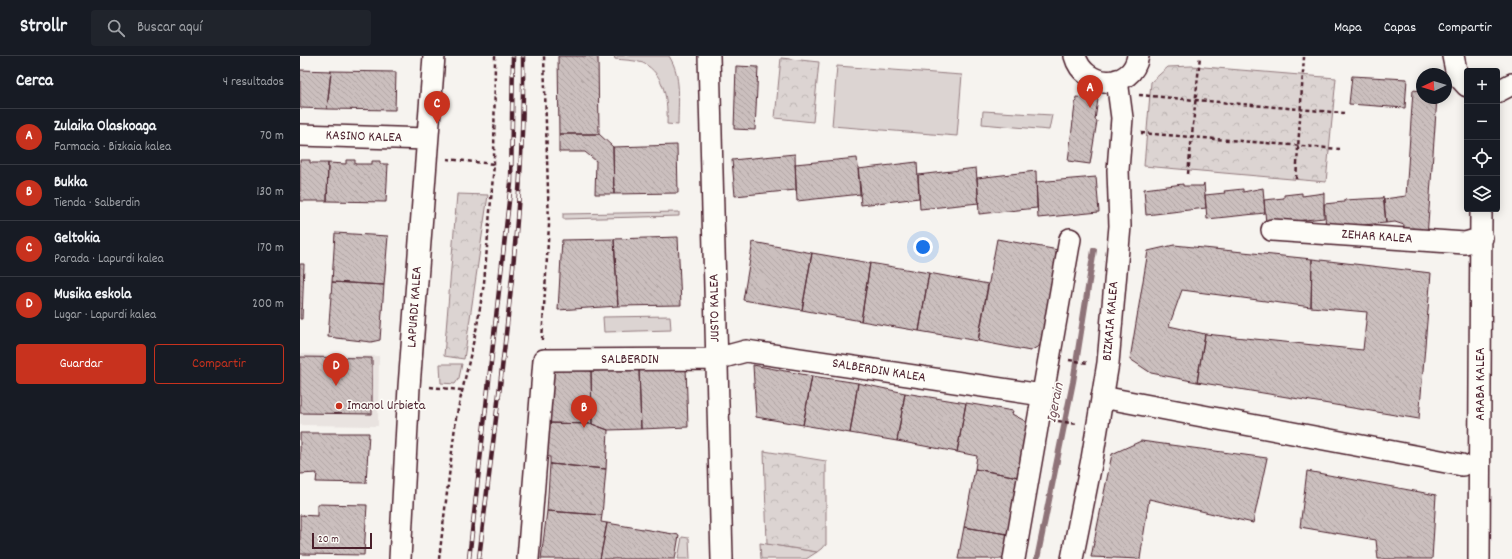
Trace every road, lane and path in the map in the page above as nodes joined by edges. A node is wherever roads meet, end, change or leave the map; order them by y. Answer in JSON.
{"nodes":[{"id":1,"x":434,"y":56,"type":"edge"},
{"id":2,"x":495,"y":56,"type":"edge"},
{"id":3,"x":544,"y":56,"type":"edge"},
{"id":4,"x":709,"y":56,"type":"edge"},
{"id":5,"x":1075,"y":56,"type":"edge"},
{"id":6,"x":1138,"y":56,"type":"edge"},
{"id":7,"x":1200,"y":56,"type":"edge"},
{"id":8,"x":1452,"y":56,"type":"edge"},
{"id":9,"x":1304,"y":57,"type":"edge"},
{"id":10,"x":1117,"y":80,"type":"junction"},
{"id":11,"x":1464,"y":83,"type":"edge"},
{"id":12,"x":1512,"y":84,"type":"edge"},
{"id":13,"x":1500,"y":90,"type":"edge"},
{"id":14,"x":1137,"y":95,"type":"dead end"},
{"id":15,"x":1196,"y":100,"type":"junction"},
{"id":16,"x":1300,"y":109,"type":"junction"},
{"id":17,"x":1344,"y":113,"type":"dead end"},
{"id":18,"x":1135,"y":132,"type":"dead end"},
{"id":19,"x":300,"y":135,"type":"edge"},
{"id":20,"x":1192,"y":137,"type":"junction"},
{"id":21,"x":427,"y":139,"type":"junction"},
{"id":22,"x":1298,"y":146,"type":"junction"},
{"id":23,"x":1340,"y":149,"type":"dead end"},
{"id":24,"x":442,"y":158,"type":"dead end"},
{"id":25,"x":494,"y":164,"type":"junction"},
{"id":26,"x":1188,"y":174,"type":"dead end"},
{"id":27,"x":1296,"y":178,"type":"dead end"},
{"id":28,"x":1482,"y":212,"type":"edge"},
{"id":29,"x":1272,"y":230,"type":"dead end"},
{"id":30,"x":1482,"y":238,"type":"junction"},
{"id":31,"x":1070,"y":239,"type":"dead end"},
{"id":32,"x":543,"y":353,"type":"junction"},
{"id":33,"x":716,"y":359,"type":"junction"},
{"id":34,"x":1063,"y":359,"type":"dead end"},
{"id":35,"x":1085,"y":363,"type":"dead end"},
{"id":36,"x":429,"y":387,"type":"dead end"},
{"id":37,"x":461,"y":390,"type":"junction"},
{"id":38,"x":1042,"y":395,"type":"junction"},
{"id":39,"x":1102,"y":397,"type":"junction"},
{"id":40,"x":1051,"y":420,"type":"dead end"},
{"id":41,"x":1078,"y":424,"type":"dead end"},
{"id":42,"x":1462,"y":465,"type":"dead end"},
{"id":43,"x":400,"y":559,"type":"edge"},
{"id":44,"x":439,"y":559,"type":"edge"},
{"id":45,"x":528,"y":559,"type":"edge"},
{"id":46,"x":722,"y":559,"type":"edge"},
{"id":47,"x":1014,"y":559,"type":"edge"},
{"id":48,"x":1072,"y":559,"type":"edge"},
{"id":49,"x":1479,"y":559,"type":"edge"}],
"edges":[{"from":1,"to":21,"type":"street","name":"LAPURDI KALEA"},
{"from":2,"to":25,"type":"path"},
{"from":3,"to":32,"type":"path"},
{"from":4,"to":33,"type":"street","name":"JUSTO KALEA"},
{"from":5,"to":10,"type":"street"},
{"from":6,"to":10,"type":"street"},
{"from":7,"to":15,"type":"path"},
{"from":8,"to":11,"type":"street"},
{"from":9,"to":16,"type":"path"},
{"from":10,"to":39,"type":"street","name":"BIZKAIA KALEA"},
{"from":12,"to":13,"type":"street"},
{"from":14,"to":15,"type":"path"},
{"from":15,"to":16,"type":"path"},
{"from":15,"to":20,"type":"path"},
{"from":16,"to":17,"type":"path"},
{"from":16,"to":22,"type":"path"},
{"from":18,"to":20,"type":"path"},
{"from":19,"to":21,"type":"street","name":"KASINO KALEA"},
{"from":20,"to":22,"type":"path"},
{"from":20,"to":26,"type":"path"},
{"from":21,"to":43,"type":"street","name":"LAPURDI KALEA"},
{"from":22,"to":23,"type":"path"},
{"from":22,"to":27,"type":"path"},
{"from":24,"to":25,"type":"path"},
{"from":25,"to":37,"type":"path"},
{"from":28,"to":30,"type":"street","name":"ARABA KALEA"},
{"from":29,"to":30,"type":"street","name":"ZEHAR KALEA"},
{"from":30,"to":49,"type":"street","name":"ARABA KALEA"},
{"from":31,"to":38,"type":"street"},
{"from":32,"to":33,"type":"street","name":"SALBERDIN"},
{"from":32,"to":45,"type":"street"},
{"from":33,"to":38,"type":"street","name":"SALBERDIN KALEA"},
{"from":33,"to":46,"type":"street","name":"JUSTO KALEA"},
{"from":34,"to":35,"type":"path"},
{"from":36,"to":37,"type":"path"},
{"from":37,"to":44,"type":"path"},
{"from":38,"to":47,"type":"street"},
{"from":39,"to":42,"type":"street"},
{"from":39,"to":48,"type":"street","name":"BIZKAIA KALEA"},
{"from":40,"to":41,"type":"path"}]}
